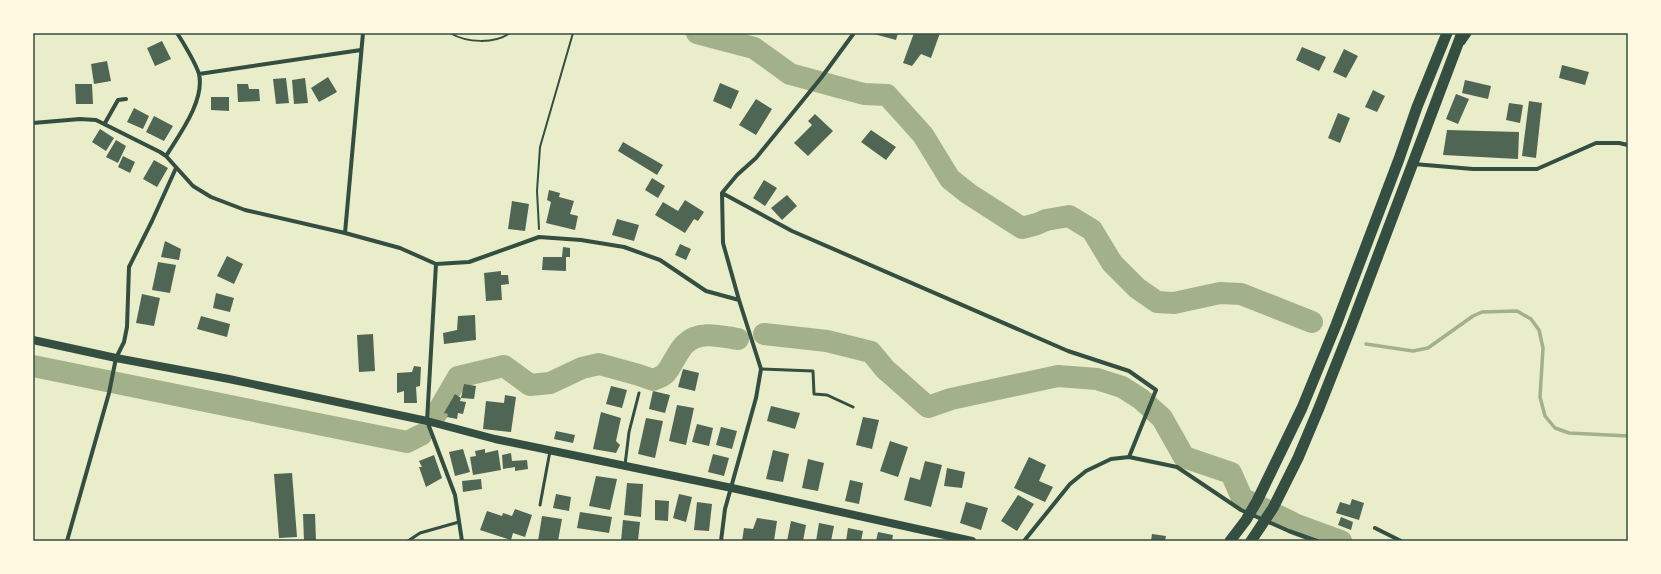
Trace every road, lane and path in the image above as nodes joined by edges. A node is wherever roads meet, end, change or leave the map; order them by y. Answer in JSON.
{"nodes":[{"id":1,"x":177,"y":33,"type":"edge"},
{"id":2,"x":363,"y":33,"type":"edge"},
{"id":3,"x":450,"y":33,"type":"edge"},
{"id":4,"x":510,"y":33,"type":"edge"},
{"id":5,"x":572,"y":33,"type":"edge"},
{"id":6,"x":854,"y":33,"type":"edge"},
{"id":7,"x":1462,"y":33,"type":"edge"},
{"id":8,"x":1470,"y":33,"type":"edge"},
{"id":9,"x":1443,"y":40,"type":"edge"},
{"id":10,"x":361,"y":50,"type":"junction"},
{"id":11,"x":1450,"y":63,"type":"junction"},
{"id":12,"x":198,"y":74,"type":"junction"},
{"id":13,"x":126,"y":98,"type":"dead end"},
{"id":14,"x":33,"y":123,"type":"edge"},
{"id":15,"x":105,"y":123,"type":"junction"},
{"id":16,"x":1628,"y":145,"type":"edge"},
{"id":17,"x":166,"y":156,"type":"junction"},
{"id":18,"x":1411,"y":164,"type":"junction"},
{"id":19,"x":176,"y":168,"type":"junction"},
{"id":20,"x":722,"y":193,"type":"junction"},
{"id":21,"x":345,"y":233,"type":"junction"},
{"id":22,"x":538,"y":237,"type":"junction"},
{"id":23,"x":436,"y":264,"type":"junction"},
{"id":24,"x":739,"y":300,"type":"junction"},
{"id":25,"x":33,"y":340,"type":"edge"},
{"id":26,"x":116,"y":361,"type":"junction"},
{"id":27,"x":761,"y":369,"type":"junction"},
{"id":28,"x":639,"y":393,"type":"dead end"},
{"id":29,"x":853,"y":407,"type":"dead end"},
{"id":30,"x":428,"y":421,"type":"junction"},
{"id":31,"x":550,"y":451,"type":"junction"},
{"id":32,"x":1129,"y":457,"type":"junction"},
{"id":33,"x":625,"y":466,"type":"junction"},
{"id":34,"x":732,"y":488,"type":"junction"},
{"id":35,"x":540,"y":505,"type":"dead end"},
{"id":36,"x":459,"y":522,"type":"junction"},
{"id":37,"x":1375,"y":528,"type":"dead end"},
{"id":38,"x":67,"y":541,"type":"edge"},
{"id":39,"x":408,"y":541,"type":"edge"},
{"id":40,"x":462,"y":541,"type":"edge"},
{"id":41,"x":721,"y":541,"type":"edge"},
{"id":42,"x":972,"y":541,"type":"edge"},
{"id":43,"x":1024,"y":541,"type":"edge"},
{"id":44,"x":1230,"y":541,"type":"edge"},
{"id":45,"x":1251,"y":541,"type":"edge"},
{"id":46,"x":1318,"y":541,"type":"edge"},
{"id":47,"x":1401,"y":541,"type":"edge"}],
"edges":[{"from":1,"to":12,"type":"street"},
{"from":2,"to":10,"type":"street"},
{"from":3,"to":4,"type":"path"},
{"from":5,"to":22,"type":"path"},
{"from":6,"to":20,"type":"street"},
{"from":7,"to":11,"type":"highway"},
{"from":8,"to":11,"type":"street"},
{"from":9,"to":44,"type":"highway"},
{"from":10,"to":12,"type":"street"},
{"from":10,"to":21,"type":"street"},
{"from":11,"to":18,"type":"highway"},
{"from":12,"to":17,"type":"street"},
{"from":13,"to":15,"type":"street"},
{"from":14,"to":15,"type":"street"},
{"from":15,"to":17,"type":"street"},
{"from":16,"to":18,"type":"street"},
{"from":17,"to":19,"type":"street"},
{"from":18,"to":45,"type":"highway"},
{"from":19,"to":21,"type":"street"},
{"from":19,"to":26,"type":"street"},
{"from":20,"to":24,"type":"street"},
{"from":20,"to":32,"type":"street"},
{"from":21,"to":23,"type":"street"},
{"from":22,"to":23,"type":"street"},
{"from":22,"to":24,"type":"street"},
{"from":23,"to":30,"type":"street"},
{"from":24,"to":27,"type":"street"},
{"from":25,"to":26,"type":"main road"},
{"from":26,"to":30,"type":"main road"},
{"from":26,"to":38,"type":"street"},
{"from":27,"to":29,"type":"lane"},
{"from":27,"to":34,"type":"street"},
{"from":28,"to":33,"type":"lane"},
{"from":30,"to":31,"type":"main road"},
{"from":30,"to":36,"type":"street"},
{"from":31,"to":33,"type":"main road"},
{"from":31,"to":35,"type":"lane"},
{"from":32,"to":43,"type":"street"},
{"from":32,"to":46,"type":"street"},
{"from":33,"to":34,"type":"main road"},
{"from":34,"to":41,"type":"street"},
{"from":34,"to":42,"type":"main road"},
{"from":36,"to":39,"type":"lane"},
{"from":36,"to":40,"type":"street"},
{"from":37,"to":47,"type":"street"}]}
